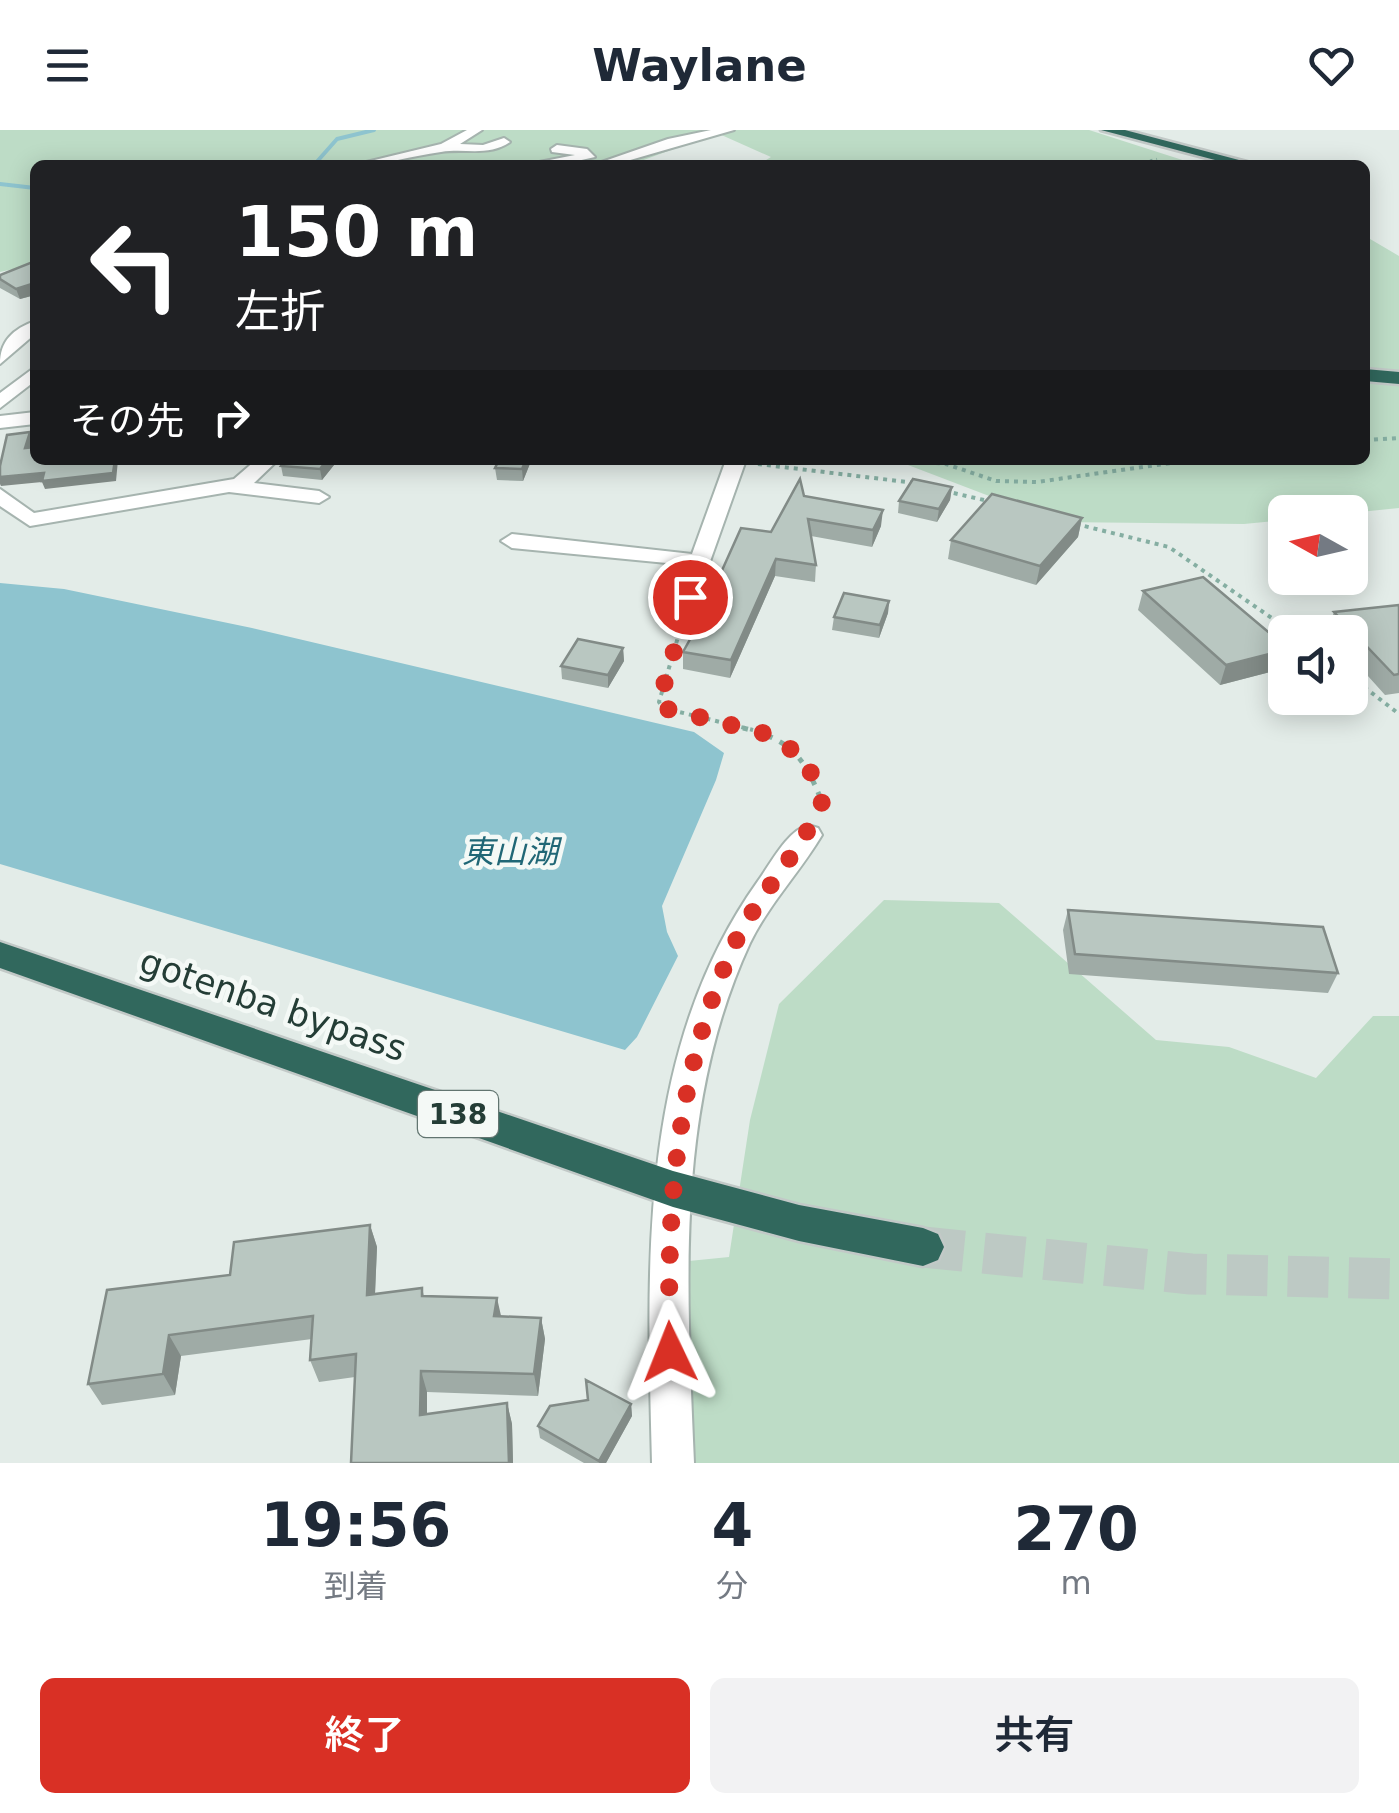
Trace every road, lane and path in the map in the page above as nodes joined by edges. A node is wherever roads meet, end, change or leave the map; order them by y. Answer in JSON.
{"nodes":[{"id":1,"x":476,"y":130,"type":"edge"},
{"id":2,"x":728,"y":130,"type":"edge"},
{"id":3,"x":1108,"y":130,"type":"edge"},
{"id":4,"x":504,"y":142,"type":"dead end"},
{"id":5,"x":445,"y":148,"type":"junction"},
{"id":6,"x":557,"y":149,"type":"dead end"},
{"id":7,"x":386,"y":160,"type":"edge"},
{"id":8,"x":567,"y":160,"type":"edge"},
{"id":9,"x":616,"y":160,"type":"edge"},
{"id":10,"x":1231,"y":160,"type":"edge"},
{"id":11,"x":30,"y":331,"type":"edge"},
{"id":12,"x":30,"y":348,"type":"edge"},
{"id":13,"x":3,"y":355,"type":"edge"},
{"id":14,"x":1370,"y":375,"type":"edge"},
{"id":15,"x":30,"y":376,"type":"edge"},
{"id":16,"x":1399,"y":378,"type":"edge"},
{"id":17,"x":0,"y":402,"type":"edge"},
{"id":18,"x":30,"y":419,"type":"edge"},
{"id":19,"x":0,"y":422,"type":"edge"},
{"id":20,"x":1399,"y":438,"type":"edge"},
{"id":21,"x":1370,"y":440,"type":"edge"},
{"id":22,"x":262,"y":465,"type":"edge"},
{"id":23,"x":734,"y":465,"type":"edge"},
{"id":24,"x":765,"y":465,"type":"edge"},
{"id":25,"x":949,"y":465,"type":"edge"},
{"id":26,"x":1157,"y":465,"type":"edge"},
{"id":27,"x":230,"y":486,"type":"junction"},
{"id":28,"x":925,"y":486,"type":"edge"},
{"id":29,"x":942,"y":490,"type":"edge"},
{"id":30,"x":0,"y":495,"type":"edge"},
{"id":31,"x":319,"y":497,"type":"dead end"},
{"id":32,"x":996,"y":503,"type":"edge"},
{"id":33,"x":1073,"y":522,"type":"edge"},
{"id":34,"x":512,"y":541,"type":"dead end"},
{"id":35,"x":700,"y":562,"type":"junction"},
{"id":36,"x":1268,"y":615,"type":"edge"},
{"id":37,"x":1368,"y":690,"type":"edge"},
{"id":38,"x":1399,"y":714,"type":"edge"},
{"id":39,"x":808,"y":835,"type":"joint"},
{"id":40,"x":0,"y":954,"type":"edge"},
{"id":41,"x":673,"y":1189,"type":"junction"},
{"id":42,"x":922,"y":1247,"type":"tunnel mouth"},
{"id":43,"x":673,"y":1463,"type":"edge"}],
"edges":[{"from":1,"to":5,"type":"street"},
{"from":2,"to":9,"type":"street"},
{"from":3,"to":10,"type":"highway"},
{"from":4,"to":5,"type":"street"},
{"from":5,"to":7,"type":"street"},
{"from":6,"to":8,"type":"street"},
{"from":11,"to":13,"type":"street"},
{"from":12,"to":13,"type":"street"},
{"from":14,"to":16,"type":"highway"},
{"from":15,"to":17,"type":"street"},
{"from":18,"to":19,"type":"street"},
{"from":20,"to":21,"type":"path"},
{"from":22,"to":27,"type":"street"},
{"from":23,"to":35,"type":"street"},
{"from":24,"to":28,"type":"path"},
{"from":25,"to":26,"type":"path"},
{"from":27,"to":30,"type":"street"},
{"from":27,"to":31,"type":"street"},
{"from":29,"to":32,"type":"path"},
{"from":33,"to":36,"type":"path"},
{"from":34,"to":35,"type":"street"},
{"from":35,"to":39,"type":"path"},
{"from":37,"to":38,"type":"path"},
{"from":39,"to":41,"type":"street"},
{"from":40,"to":41,"type":"highway","name":"gotenba bypass","number":"138"},
{"from":41,"to":42,"type":"highway","name":"gotenba bypass","number":"138"},
{"from":41,"to":43,"type":"street"}]}
